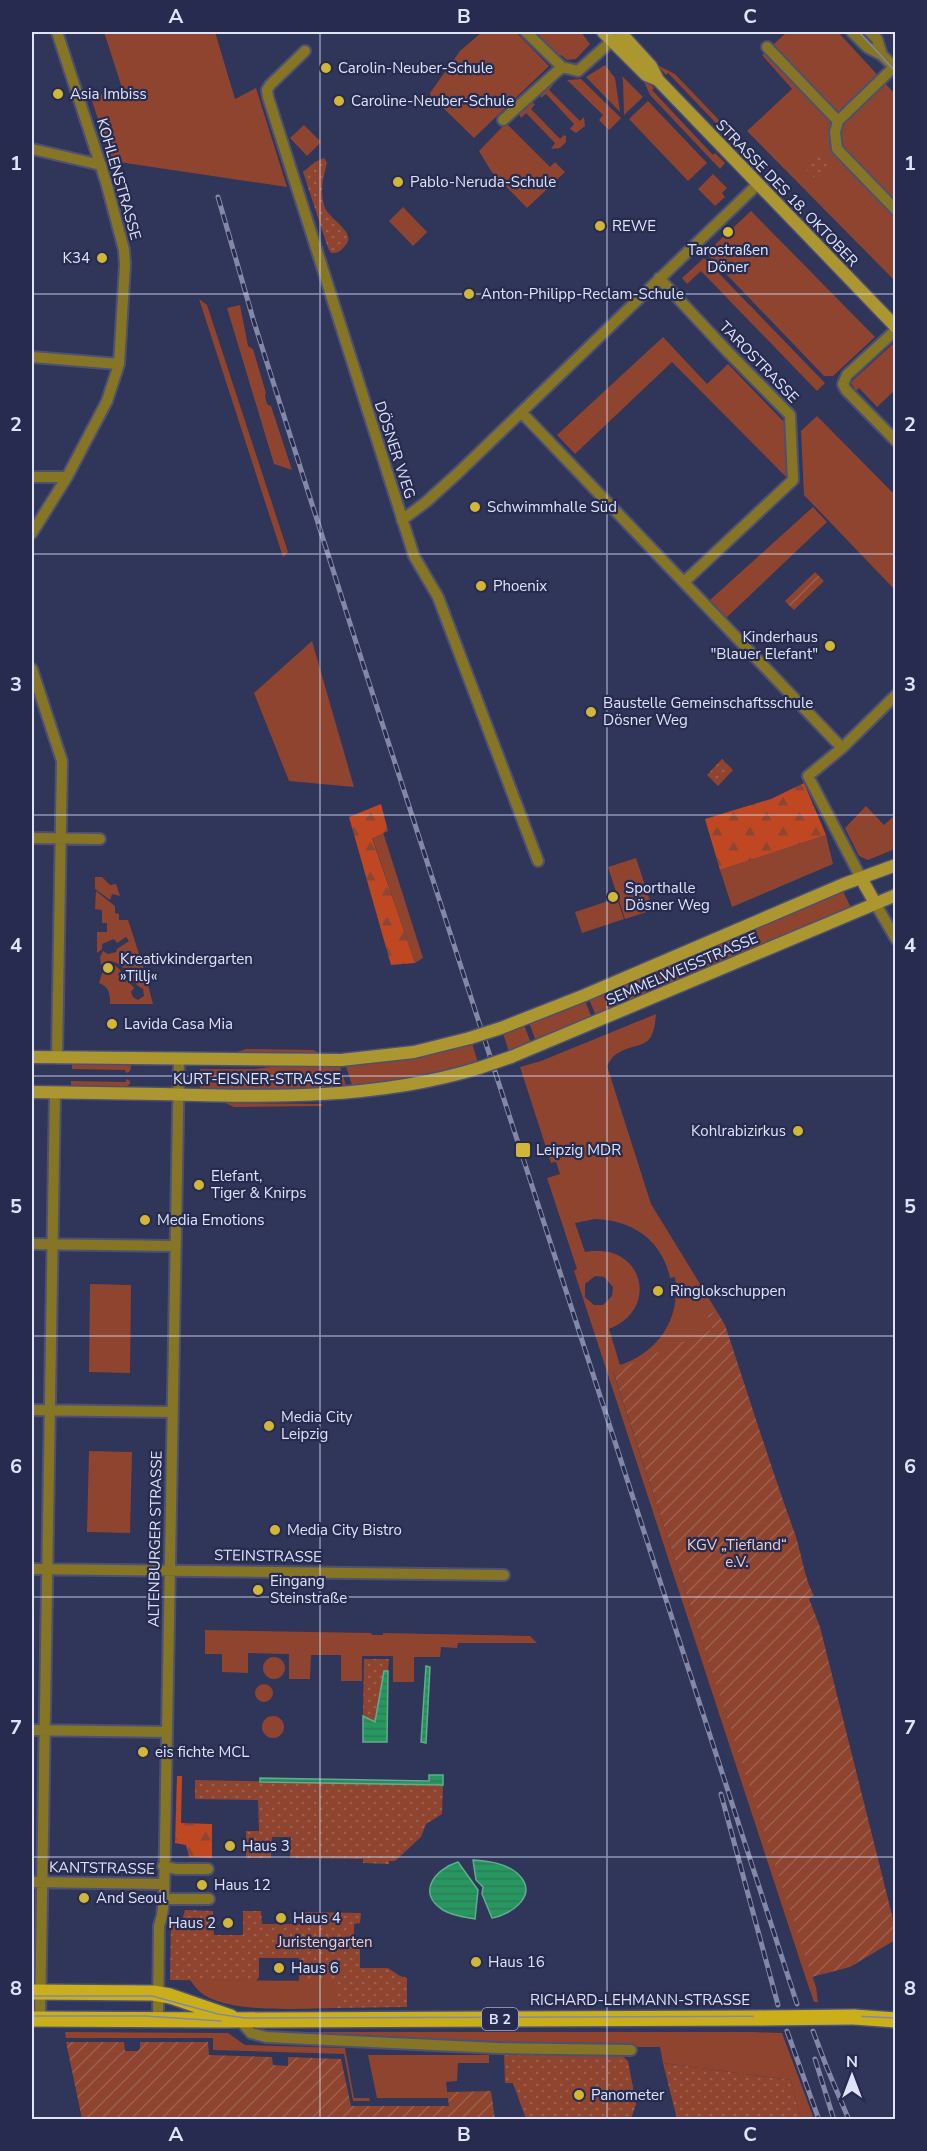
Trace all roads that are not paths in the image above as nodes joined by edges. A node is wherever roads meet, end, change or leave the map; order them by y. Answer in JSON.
{"nodes":[{"id":1,"x":57,"y":32,"type":"edge"},
{"id":2,"x":526,"y":32,"type":"edge"},
{"id":3,"x":603,"y":32,"type":"edge"},
{"id":4,"x":852,"y":32,"type":"edge"},
{"id":5,"x":870,"y":32,"type":"edge"},
{"id":6,"x":618,"y":34,"type":"edge"},
{"id":7,"x":767,"y":47,"type":"dead end"},
{"id":8,"x":305,"y":51,"type":"dead end"},
{"id":9,"x":882,"y":55,"type":"junction"},
{"id":10,"x":562,"y":67,"type":"junction"},
{"id":11,"x":895,"y":68,"type":"edge"},
{"id":12,"x":503,"y":120,"type":"dead end"},
{"id":13,"x":838,"y":121,"type":"junction"},
{"id":14,"x":32,"y":149,"type":"edge"},
{"id":15,"x":101,"y":165,"type":"junction"},
{"id":16,"x":758,"y":184,"type":"junction"},
{"id":17,"x":896,"y":210,"type":"edge"},
{"id":18,"x":659,"y":278,"type":"junction"},
{"id":19,"x":896,"y":328,"type":"edge"},
{"id":20,"x":32,"y":357,"type":"edge"},
{"id":21,"x":119,"y":364,"type":"junction"},
{"id":22,"x":521,"y":412,"type":"junction"},
{"id":23,"x":896,"y":441,"type":"edge"},
{"id":24,"x":32,"y":477,"type":"edge"},
{"id":25,"x":67,"y":477,"type":"junction"},
{"id":26,"x":402,"y":520,"type":"junction"},
{"id":27,"x":32,"y":533,"type":"edge"},
{"id":28,"x":684,"y":582,"type":"junction"},
{"id":29,"x":32,"y":669,"type":"edge"},
{"id":30,"x":896,"y":695,"type":"edge"},
{"id":31,"x":842,"y":748,"type":"junction"},
{"id":32,"x":32,"y":838,"type":"edge"},
{"id":33,"x":62,"y":839,"type":"junction"},
{"id":34,"x":100,"y":839,"type":"dead end"},
{"id":35,"x":538,"y":861,"type":"dead end"},
{"id":36,"x":896,"y":865,"type":"edge"},
{"id":37,"x":861,"y":878,"type":"junction"},
{"id":38,"x":896,"y":894,"type":"edge"},
{"id":39,"x":875,"y":903,"type":"junction"},
{"id":40,"x":896,"y":939,"type":"edge"},
{"id":41,"x":470,"y":1038,"type":"joint"},
{"id":42,"x":32,"y":1057,"type":"edge"},
{"id":43,"x":57,"y":1057,"type":"junction"},
{"id":44,"x":179,"y":1059,"type":"junction"},
{"id":45,"x":479,"y":1068,"type":"joint"},
{"id":46,"x":32,"y":1092,"type":"edge"},
{"id":47,"x":55,"y":1092,"type":"junction"},
{"id":48,"x":178,"y":1095,"type":"junction"},
{"id":49,"x":32,"y":1244,"type":"edge"},
{"id":50,"x":53,"y":1244,"type":"junction"},
{"id":51,"x":176,"y":1246,"type":"junction"},
{"id":52,"x":32,"y":1410,"type":"edge"},
{"id":53,"x":49,"y":1410,"type":"junction"},
{"id":54,"x":172,"y":1412,"type":"junction"},
{"id":55,"x":32,"y":1569,"type":"edge"},
{"id":56,"x":46,"y":1569,"type":"junction"},
{"id":57,"x":170,"y":1570,"type":"junction"},
{"id":58,"x":504,"y":1575,"type":"dead end"},
{"id":59,"x":32,"y":1730,"type":"edge"},
{"id":60,"x":43,"y":1730,"type":"junction"},
{"id":61,"x":166,"y":1732,"type":"junction"},
{"id":62,"x":163,"y":1866,"type":"junction"},
{"id":63,"x":208,"y":1869,"type":"dead end"},
{"id":64,"x":36,"y":1882,"type":"edge"},
{"id":65,"x":164,"y":1884,"type":"junction"},
{"id":66,"x":164,"y":1899,"type":"junction"},
{"id":67,"x":209,"y":1899,"type":"dead end"},
{"id":68,"x":35,"y":1992,"type":"edge"},
{"id":69,"x":159,"y":1994,"type":"junction"},
{"id":70,"x":36,"y":2019,"type":"edge"},
{"id":71,"x":158,"y":2019,"type":"junction"},
{"id":72,"x":240,"y":2020,"type":"junction"},
{"id":73,"x":896,"y":2020,"type":"edge"},
{"id":74,"x":631,"y":2050,"type":"dead end"}],
"edges":[{"from":1,"to":15,"type":"street","name":"KOHLENSTRASSE"},
{"from":2,"to":10,"type":"street"},
{"from":3,"to":6,"type":"main road","name":"STRASSE DES 18. OKTOBER"},
{"from":4,"to":9,"type":"street"},
{"from":5,"to":9,"type":"street"},
{"from":6,"to":10,"type":"street"},
{"from":6,"to":16,"type":"main road","name":"STRASSE DES 18. OKTOBER"},
{"from":7,"to":13,"type":"street"},
{"from":8,"to":26,"type":"street","name":"DÖSNER WEG"},
{"from":9,"to":11,"type":"street"},
{"from":10,"to":12,"type":"street"},
{"from":11,"to":13,"type":"street"},
{"from":13,"to":17,"type":"street"},
{"from":14,"to":15,"type":"street"},
{"from":15,"to":21,"type":"street","name":"KOHLENSTRASSE"},
{"from":16,"to":18,"type":"street"},
{"from":16,"to":19,"type":"main road","name":"STRASSE DES 18. OKTOBER"},
{"from":18,"to":22,"type":"street"},
{"from":18,"to":28,"type":"street","name":"TAROSTRASSE"},
{"from":19,"to":23,"type":"street","name":"STRASSE DES 18. OKTOBER"},
{"from":20,"to":21,"type":"street"},
{"from":21,"to":25,"type":"street","name":"KOHLENSTRASSE"},
{"from":22,"to":26,"type":"street"},
{"from":22,"to":28,"type":"street"},
{"from":24,"to":25,"type":"street"},
{"from":25,"to":27,"type":"street","name":"KOHLENSTRASSE"},
{"from":26,"to":35,"type":"street","name":"DÖSNER WEG"},
{"from":28,"to":31,"type":"street"},
{"from":29,"to":33,"type":"street"},
{"from":30,"to":31,"type":"street"},
{"from":31,"to":37,"type":"street"},
{"from":32,"to":33,"type":"street"},
{"from":33,"to":34,"type":"street"},
{"from":33,"to":43,"type":"street"},
{"from":36,"to":37,"type":"main road","name":"SEMMELWEISSTRASSE"},
{"from":37,"to":39,"type":"main road"},
{"from":37,"to":41,"type":"main road","name":"SEMMELWEISSTRASSE","bridge":true},
{"from":38,"to":39,"type":"main road","name":"SEMMELWEISSTRASSE"},
{"from":39,"to":40,"type":"street"},
{"from":39,"to":45,"type":"main road","name":"SEMMELWEISSTRASSE","bridge":true},
{"from":41,"to":44,"type":"main road","name":"KURT-EISNER-STRASSE"},
{"from":42,"to":43,"type":"main road","name":"KURT-EISNER-STRASSE"},
{"from":43,"to":44,"type":"main road","name":"KURT-EISNER-STRASSE"},
{"from":44,"to":48,"type":"street","name":"ALTENBURGER STRASSE"},
{"from":45,"to":48,"type":"main road","name":"KURT-EISNER-STRASSE"},
{"from":46,"to":47,"type":"main road","name":"KURT-EISNER-STRASSE"},
{"from":47,"to":48,"type":"main road","name":"KURT-EISNER-STRASSE"},
{"from":47,"to":50,"type":"street"},
{"from":48,"to":51,"type":"street","name":"ALTENBURGER STRASSE"},
{"from":49,"to":50,"type":"street"},
{"from":50,"to":51,"type":"street"},
{"from":50,"to":53,"type":"street"},
{"from":51,"to":54,"type":"street","name":"ALTENBURGER STRASSE"},
{"from":52,"to":53,"type":"street"},
{"from":53,"to":54,"type":"street"},
{"from":53,"to":56,"type":"street"},
{"from":54,"to":57,"type":"street","name":"ALTENBURGER STRASSE"},
{"from":55,"to":56,"type":"street","name":"STEINSTRASSE"},
{"from":56,"to":57,"type":"street","name":"STEINSTRASSE"},
{"from":56,"to":60,"type":"street"},
{"from":57,"to":58,"type":"street","name":"STEINSTRASSE"},
{"from":57,"to":61,"type":"street","name":"ALTENBURGER STRASSE"},
{"from":59,"to":60,"type":"street"},
{"from":60,"to":61,"type":"street"},
{"from":60,"to":64,"type":"street"},
{"from":61,"to":62,"type":"street","name":"ALTENBURGER STRASSE"},
{"from":62,"to":63,"type":"street","name":"KANTSTRASSE"},
{"from":62,"to":65,"type":"street","name":"ALTENBURGER STRASSE"},
{"from":64,"to":65,"type":"street","name":"KANTSTRASSE"},
{"from":64,"to":68,"type":"street"},
{"from":65,"to":66,"type":"street","name":"ALTENBURGER STRASSE"},
{"from":66,"to":67,"type":"street"},
{"from":66,"to":69,"type":"street","name":"ALTENBURGER STRASSE"},
{"from":68,"to":69,"type":"main road","name":"RICHARD-LEHMANN-STRASSE","number":"B 2"},
{"from":68,"to":70,"type":"street"},
{"from":69,"to":71,"type":"street","name":"ALTENBURGER STRASSE"},
{"from":69,"to":72,"type":"main road","name":"RICHARD-LEHMANN-STRASSE","number":"B 2"},
{"from":70,"to":71,"type":"main road","name":"RICHARD-LEHMANN-STRASSE","number":"B 2"},
{"from":71,"to":72,"type":"main road","name":"RICHARD-LEHMANN-STRASSE","number":"B 2"},
{"from":72,"to":73,"type":"main road","name":"RICHARD-LEHMANN-STRASSE","number":"B 2","bridge":true},
{"from":72,"to":74,"type":"street","name":"RICHARD-LEHMANN-STRASSE"}]}
